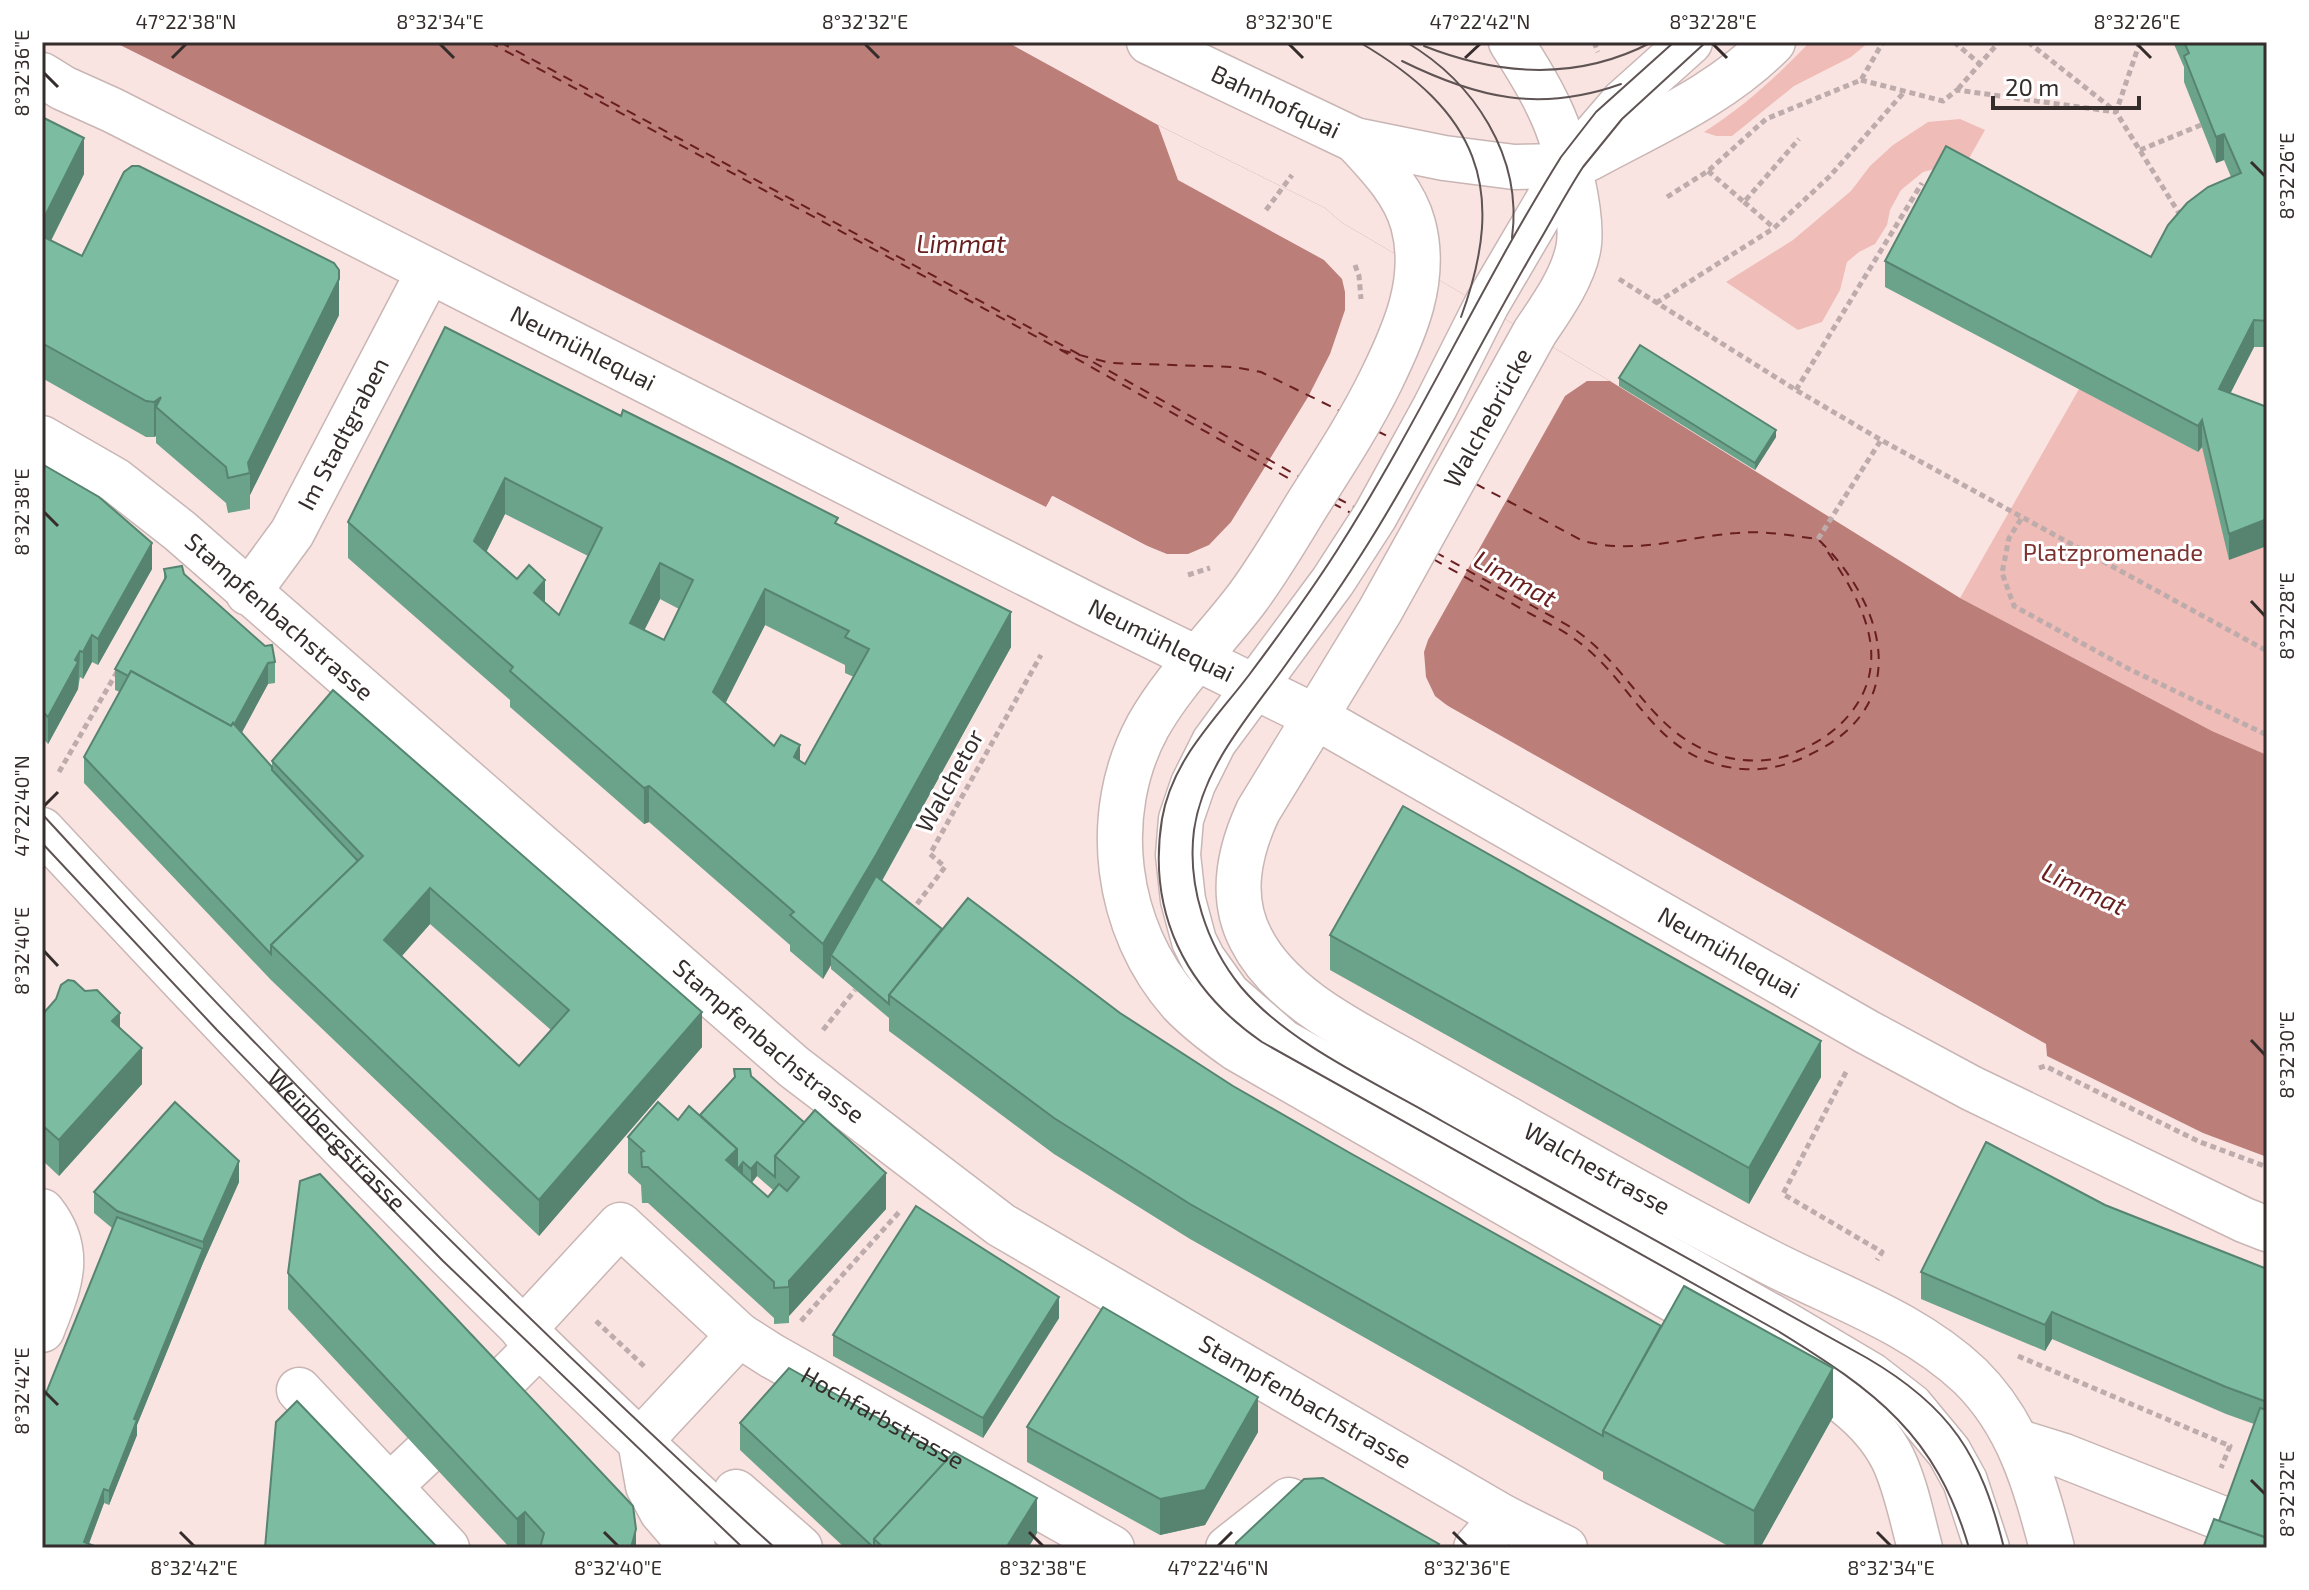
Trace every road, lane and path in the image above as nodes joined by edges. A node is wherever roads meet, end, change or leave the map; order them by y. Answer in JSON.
{"nodes":[{"id":1,"x":1150,"y":42,"type":"edge"},
{"id":2,"x":1511,"y":42,"type":"edge"},
{"id":3,"x":1594,"y":42,"type":"edge"},
{"id":4,"x":1690,"y":42,"type":"edge"},
{"id":5,"x":1773,"y":42,"type":"edge"},
{"id":6,"x":1883,"y":42,"type":"edge"},
{"id":7,"x":1954,"y":42,"type":"edge"},
{"id":8,"x":1999,"y":42,"type":"edge"},
{"id":9,"x":2028,"y":42,"type":"edge"},
{"id":10,"x":2140,"y":42,"type":"edge"},
{"id":11,"x":1629,"y":56,"type":"edge"},
{"id":12,"x":1980,"y":64,"type":"junction"},
{"id":13,"x":42,"y":75,"type":"edge"},
{"id":14,"x":1861,"y":80,"type":"junction"},
{"id":15,"x":1957,"y":90,"type":"junction"},
{"id":16,"x":1905,"y":91,"type":"junction"},
{"id":17,"x":1690,"y":105,"type":"junction"},
{"id":18,"x":2116,"y":112,"type":"junction"},
{"id":19,"x":2201,"y":125,"type":"edge"},
{"id":20,"x":1799,"y":139,"type":"dead end"},
{"id":21,"x":1355,"y":140,"type":"junction"},
{"id":22,"x":2140,"y":150,"type":"junction"},
{"id":23,"x":1568,"y":166,"type":"junction"},
{"id":24,"x":1708,"y":171,"type":"junction"},
{"id":25,"x":1292,"y":175,"type":"dead end"},
{"id":26,"x":1922,"y":183,"type":"edge"},
{"id":27,"x":1667,"y":197,"type":"dead end"},
{"id":28,"x":1744,"y":202,"type":"junction"},
{"id":29,"x":1266,"y":210,"type":"dead end"},
{"id":30,"x":2184,"y":222,"type":"edge"},
{"id":31,"x":1774,"y":228,"type":"junction"},
{"id":32,"x":1355,"y":265,"type":"dead end"},
{"id":33,"x":429,"y":271,"type":"junction"},
{"id":34,"x":1359,"y":276,"type":"dead end"},
{"id":35,"x":1619,"y":279,"type":"dead end"},
{"id":36,"x":1656,"y":303,"type":"junction"},
{"id":37,"x":1796,"y":390,"type":"junction"},
{"id":38,"x":42,"y":438,"type":"edge"},
{"id":39,"x":1881,"y":440,"type":"junction"},
{"id":40,"x":2021,"y":519,"type":"junction"},
{"id":41,"x":1818,"y":539,"type":"dead end"},
{"id":42,"x":248,"y":593,"type":"junction"},
{"id":43,"x":1248,"y":596,"type":"joint"},
{"id":44,"x":2267,"y":651,"type":"edge"},
{"id":45,"x":1041,"y":655,"type":"dead end"},
{"id":46,"x":1198,"y":658,"type":"junction"},
{"id":47,"x":1351,"y":658,"type":"joint"},
{"id":48,"x":121,"y":666,"type":"edge"},
{"id":49,"x":1254,"y":686,"type":"junction"},
{"id":50,"x":1314,"y":716,"type":"junction"},
{"id":51,"x":2267,"y":735,"type":"edge"},
{"id":52,"x":59,"y":772,"type":"dead end"},
{"id":53,"x":42,"y":830,"type":"edge"},
{"id":54,"x":908,"y":916,"type":"edge"},
{"id":55,"x":855,"y":990,"type":"edge"},
{"id":56,"x":1309,"y":1004,"type":"junction"},
{"id":57,"x":1867,"y":1032,"type":"junction"},
{"id":58,"x":818,"y":1036,"type":"dead end"},
{"id":59,"x":1262,"y":1061,"type":"junction"},
{"id":60,"x":2045,"y":1066,"type":"dead end"},
{"id":61,"x":2267,"y":1167,"type":"edge"},
{"id":62,"x":905,"y":1206,"type":"dead end"},
{"id":63,"x":42,"y":1211,"type":"edge"},
{"id":64,"x":2267,"y":1229,"type":"edge"},
{"id":65,"x":1882,"y":1252,"type":"dead end"},
{"id":66,"x":1809,"y":1281,"type":"junction"},
{"id":67,"x":594,"y":1319,"type":"dead end"},
{"id":68,"x":42,"y":1330,"type":"edge"},
{"id":69,"x":792,"y":1330,"type":"edge"},
{"id":70,"x":739,"y":1335,"type":"junction"},
{"id":71,"x":531,"y":1337,"type":"junction"},
{"id":72,"x":1777,"y":1339,"type":"junction"},
{"id":73,"x":2011,"y":1353,"type":"edge"},
{"id":74,"x":655,"y":1376,"type":"dead end"},
{"id":75,"x":299,"y":1390,"type":"dead end"},
{"id":76,"x":491,"y":1393,"type":"edge"},
{"id":77,"x":640,"y":1441,"type":"junction"},
{"id":78,"x":2019,"y":1442,"type":"junction"},
{"id":79,"x":423,"y":1455,"type":"edge"},
{"id":80,"x":390,"y":1486,"type":"junction"},
{"id":81,"x":1330,"y":1487,"type":"edge"},
{"id":82,"x":2216,"y":1516,"type":"joint"},
{"id":83,"x":1489,"y":1532,"type":"edge"},
{"id":84,"x":447,"y":1548,"type":"edge"},
{"id":85,"x":693,"y":1548,"type":"edge"},
{"id":86,"x":755,"y":1548,"type":"edge"},
{"id":87,"x":800,"y":1548,"type":"edge"},
{"id":88,"x":1112,"y":1548,"type":"edge"},
{"id":89,"x":1228,"y":1548,"type":"edge"},
{"id":90,"x":1565,"y":1548,"type":"edge"},
{"id":91,"x":1920,"y":1548,"type":"edge"},
{"id":92,"x":1987,"y":1548,"type":"edge"},
{"id":93,"x":2052,"y":1548,"type":"edge"}],
"edges":[{"from":1,"to":21,"type":"street","name":"Bahnhofquai"},
{"from":2,"to":23,"type":"street"},
{"from":3,"to":11,"type":"path"},
{"from":4,"to":11,"type":"street","name":"Walchestrasse"},
{"from":5,"to":17,"type":"street","name":"Bahnhofquai"},
{"from":6,"to":14,"type":"path"},
{"from":7,"to":12,"type":"path"},
{"from":8,"to":12,"type":"path"},
{"from":9,"to":18,"type":"path"},
{"from":10,"to":18,"type":"path"},
{"from":11,"to":17,"type":"street"},
{"from":11,"to":23,"type":"street","name":"Walchestrasse"},
{"from":12,"to":15,"type":"path"},
{"from":13,"to":33,"type":"street","name":"Neumühlequai"},
{"from":14,"to":16,"type":"path"},
{"from":14,"to":24,"type":"path"},
{"from":15,"to":16,"type":"path"},
{"from":15,"to":18,"type":"path"},
{"from":16,"to":31,"type":"path"},
{"from":17,"to":23,"type":"street","name":"Bahnhofquai"},
{"from":18,"to":22,"type":"path"},
{"from":19,"to":22,"type":"path"},
{"from":20,"to":28,"type":"path"},
{"from":21,"to":23,"type":"street","name":"Bahnhofquai"},
{"from":21,"to":43,"type":"street","name":"Bahnhofquai"},
{"from":22,"to":30,"type":"path"},
{"from":23,"to":47,"type":"street","name":"Walchebrücke"},
{"from":23,"to":49,"type":"street","name":"Walchestrasse"},
{"from":24,"to":27,"type":"path"},
{"from":24,"to":28,"type":"path"},
{"from":25,"to":29,"type":"path"},
{"from":26,"to":37,"type":"path"},
{"from":28,"to":31,"type":"path"},
{"from":31,"to":36,"type":"path"},
{"from":32,"to":34,"type":"path"},
{"from":33,"to":42,"type":"street","name":"Im Stadtgraben"},
{"from":33,"to":46,"type":"street","name":"Neumühlequai"},
{"from":35,"to":36,"type":"path"},
{"from":36,"to":37,"type":"path"},
{"from":37,"to":39,"type":"path"},
{"from":38,"to":42,"type":"street","name":"Stampfenbachstrasse"},
{"from":39,"to":40,"type":"path"},
{"from":39,"to":41,"type":"path"},
{"from":40,"to":44,"type":"path"},
{"from":40,"to":51,"type":"path"},
{"from":42,"to":83,"type":"street","name":"Stampfenbachstrasse"},
{"from":43,"to":46,"type":"street","name":"Walchestrasse"},
{"from":45,"to":54,"type":"path","name":"Walchetor"},
{"from":46,"to":49,"type":"street","name":"Neumühlequai"},
{"from":46,"to":59,"type":"street","name":"Walchestrasse"},
{"from":47,"to":50,"type":"street","name":"Walchestrasse"},
{"from":48,"to":52,"type":"path"},
{"from":49,"to":50,"type":"street","name":"Neumühlequai"},
{"from":49,"to":59,"type":"street","name":"Walchestrasse"},
{"from":50,"to":56,"type":"street","name":"Walchestrasse"},
{"from":50,"to":57,"type":"street","name":"Neumühlequai"},
{"from":53,"to":71,"type":"street","name":"Weinbergstrasse"},
{"from":55,"to":58,"type":"path"},
{"from":56,"to":59,"type":"street"},
{"from":56,"to":66,"type":"street","name":"Walchestrasse"},
{"from":57,"to":64,"type":"street","name":"Neumühlequai"},
{"from":57,"to":65,"type":"path"},
{"from":59,"to":72,"type":"street","name":"Walchestrasse"},
{"from":59,"to":72,"type":"street","name":"Walchestrasse"},
{"from":60,"to":61,"type":"path"},
{"from":62,"to":69,"type":"path"},
{"from":63,"to":68,"type":"street"},
{"from":66,"to":72,"type":"street"},
{"from":66,"to":78,"type":"street","name":"Walchestrasse"},
{"from":67,"to":74,"type":"path"},
{"from":70,"to":71,"type":"street","name":"Hochfarbstrasse"},
{"from":70,"to":77,"type":"street"},
{"from":70,"to":88,"type":"street","name":"Hochfarbstrasse"},
{"from":71,"to":76,"type":"street"},
{"from":71,"to":77,"type":"street","name":"Weinbergstrasse"},
{"from":72,"to":91,"type":"street","name":"Walchestrasse"},
{"from":72,"to":92,"type":"street","name":"Walchestrasse"},
{"from":73,"to":82,"type":"path"},
{"from":75,"to":80,"type":"street"},
{"from":77,"to":85,"type":"street"},
{"from":77,"to":86,"type":"street","name":"Weinbergstrasse"},
{"from":77,"to":87,"type":"street","name":"Weinbergstrasse"},
{"from":78,"to":82,"type":"street"},
{"from":78,"to":93,"type":"street","name":"Walchestrasse"},
{"from":79,"to":80,"type":"street"},
{"from":80,"to":84,"type":"street"},
{"from":81,"to":89,"type":"street"},
{"from":83,"to":90,"type":"street","name":"Stampfenbachstrasse"}]}
